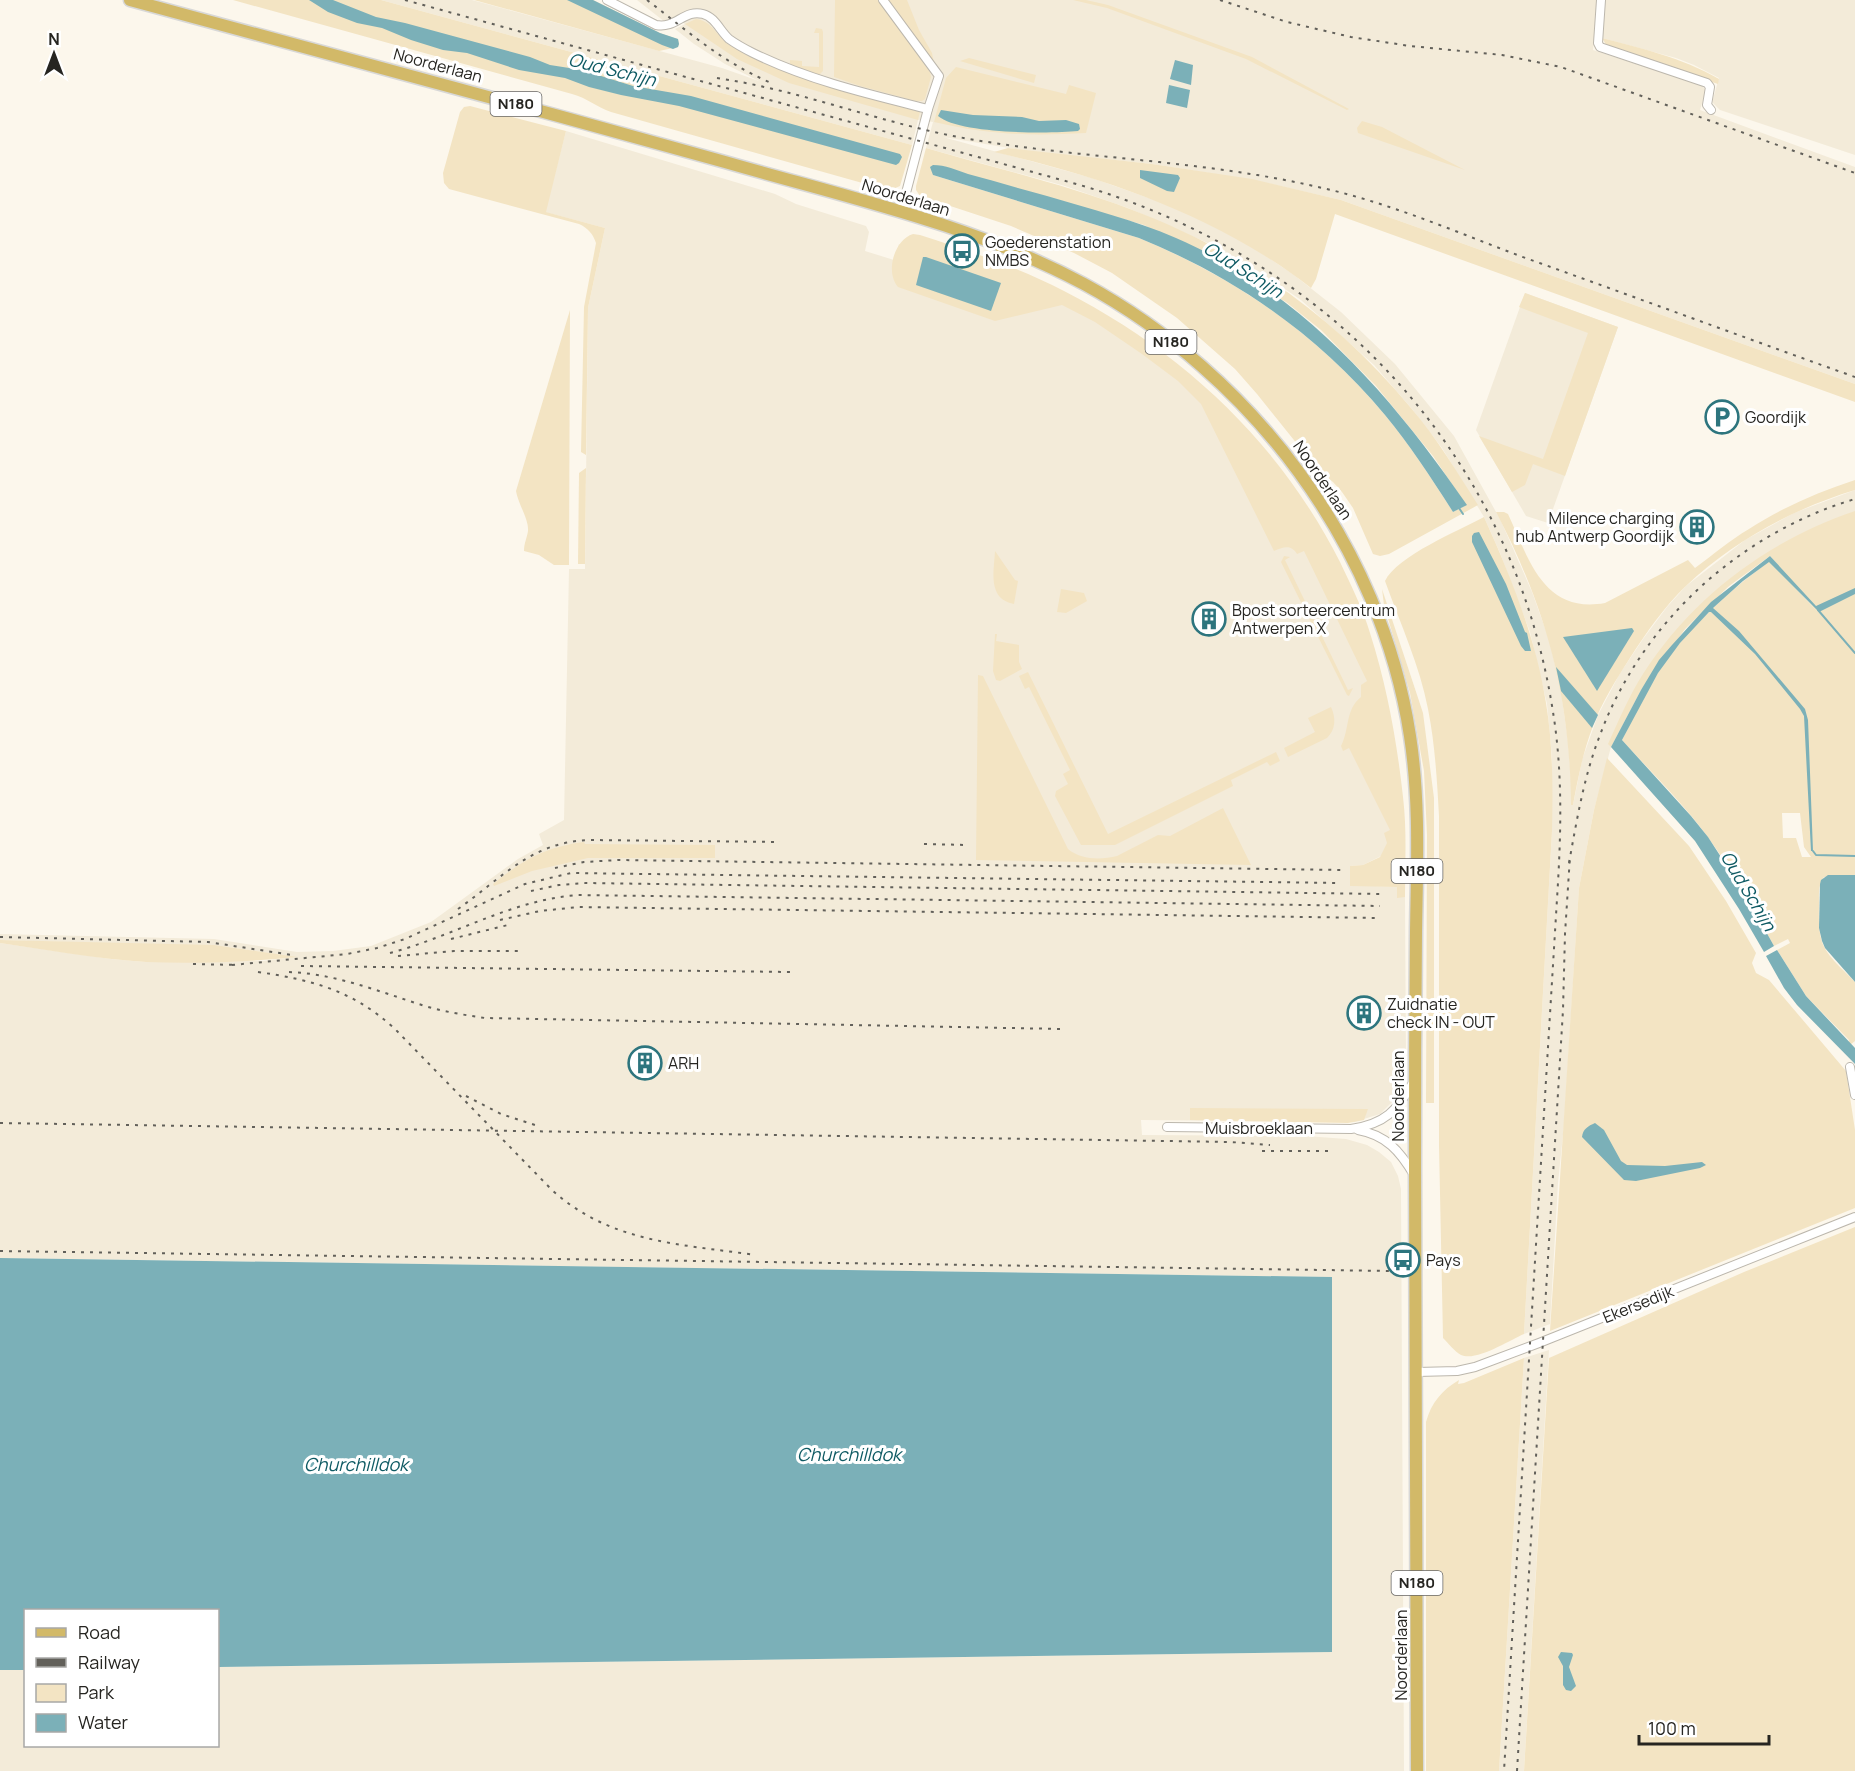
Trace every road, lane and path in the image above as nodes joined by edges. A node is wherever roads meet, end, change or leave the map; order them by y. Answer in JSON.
{"nodes":[{"id":1,"x":130,"y":0,"type":"edge"},
{"id":2,"x":607,"y":0,"type":"edge"},
{"id":3,"x":883,"y":0,"type":"edge"},
{"id":4,"x":1601,"y":0,"type":"edge"},
{"id":5,"x":928,"y":109,"type":"junction"},
{"id":6,"x":1711,"y":110,"type":"dead end"},
{"id":7,"x":900,"y":212,"type":"junction"},
{"id":8,"x":1850,"y":1067,"type":"dead end"},
{"id":9,"x":1414,"y":1080,"type":"junction"},
{"id":10,"x":1855,"y":1095,"type":"edge"},
{"id":11,"x":1167,"y":1127,"type":"dead end"},
{"id":12,"x":1351,"y":1129,"type":"junction"},
{"id":13,"x":1415,"y":1177,"type":"junction"},
{"id":14,"x":1855,"y":1217,"type":"edge"},
{"id":15,"x":1417,"y":1372,"type":"junction"},
{"id":16,"x":1418,"y":1771,"type":"edge"}],
"edges":[{"from":1,"to":7,"type":"main road","name":"Noorderlaan","number":"N180"},
{"from":2,"to":5,"type":"street"},
{"from":3,"to":5,"type":"street"},
{"from":4,"to":6,"type":"street"},
{"from":5,"to":7,"type":"street"},
{"from":7,"to":9,"type":"main road","name":"Noorderlaan","number":"N180"},
{"from":8,"to":10,"type":"street"},
{"from":9,"to":12,"type":"street","name":"Muisbroeklaan"},
{"from":9,"to":13,"type":"main road","name":"Noorderlaan","number":"N180"},
{"from":11,"to":12,"type":"street","name":"Muisbroeklaan"},
{"from":12,"to":13,"type":"street","name":"Muisbroeklaan"},
{"from":13,"to":15,"type":"main road","name":"Noorderlaan","number":"N180"},
{"from":14,"to":15,"type":"street","name":"Ekersedijk"},
{"from":15,"to":16,"type":"main road","name":"Noorderlaan","number":"N180"}]}
